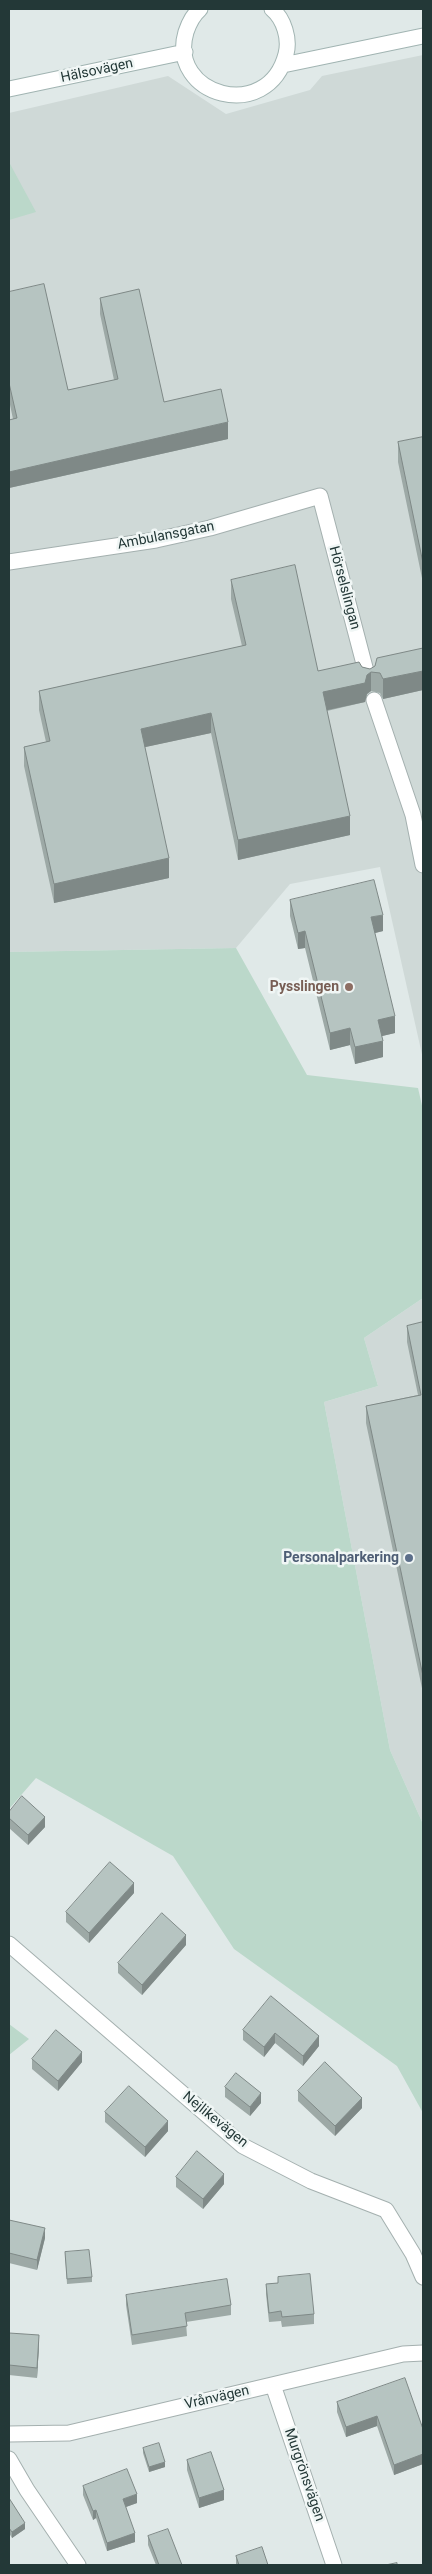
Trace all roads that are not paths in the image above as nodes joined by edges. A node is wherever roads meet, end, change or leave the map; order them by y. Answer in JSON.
{"nodes":[{"id":1,"x":272,"y":9,"type":"edge"},
{"id":2,"x":198,"y":10,"type":"edge"},
{"id":3,"x":423,"y":36,"type":"edge"},
{"id":4,"x":185,"y":52,"type":"junction"},
{"id":5,"x":283,"y":65,"type":"junction"},
{"id":6,"x":9,"y":90,"type":"edge"},
{"id":7,"x":320,"y":496,"type":"joint"},
{"id":8,"x":9,"y":562,"type":"edge"},
{"id":9,"x":368,"y":679,"type":"edge"},
{"id":10,"x":374,"y":700,"type":"dead end"},
{"id":11,"x":423,"y":865,"type":"edge"},
{"id":12,"x":9,"y":1944,"type":"edge"},
{"id":13,"x":423,"y":2277,"type":"edge"},
{"id":14,"x":423,"y":2353,"type":"edge"},
{"id":15,"x":273,"y":2385,"type":"junction"},
{"id":16,"x":9,"y":2434,"type":"edge"},
{"id":17,"x":9,"y":2458,"type":"edge"},
{"id":18,"x":78,"y":2565,"type":"edge"},
{"id":19,"x":334,"y":2565,"type":"edge"}],
"edges":[{"from":1,"to":5,"type":"street"},
{"from":2,"to":4,"type":"street"},
{"from":3,"to":5,"type":"street"},
{"from":4,"to":5,"type":"street"},
{"from":4,"to":6,"type":"street","name":"Hälsovägen"},
{"from":7,"to":8,"type":"street","name":"Ambulansgatan"},
{"from":7,"to":9,"type":"street","name":"Hörselslingan"},
{"from":10,"to":11,"type":"street"},
{"from":12,"to":13,"type":"street","name":"Nejlikevägen"},
{"from":14,"to":15,"type":"street","name":"Vrånvägen"},
{"from":15,"to":16,"type":"street","name":"Vrånvägen"},
{"from":15,"to":19,"type":"street","name":"Murgrönsvägen"},
{"from":17,"to":18,"type":"street"}]}
